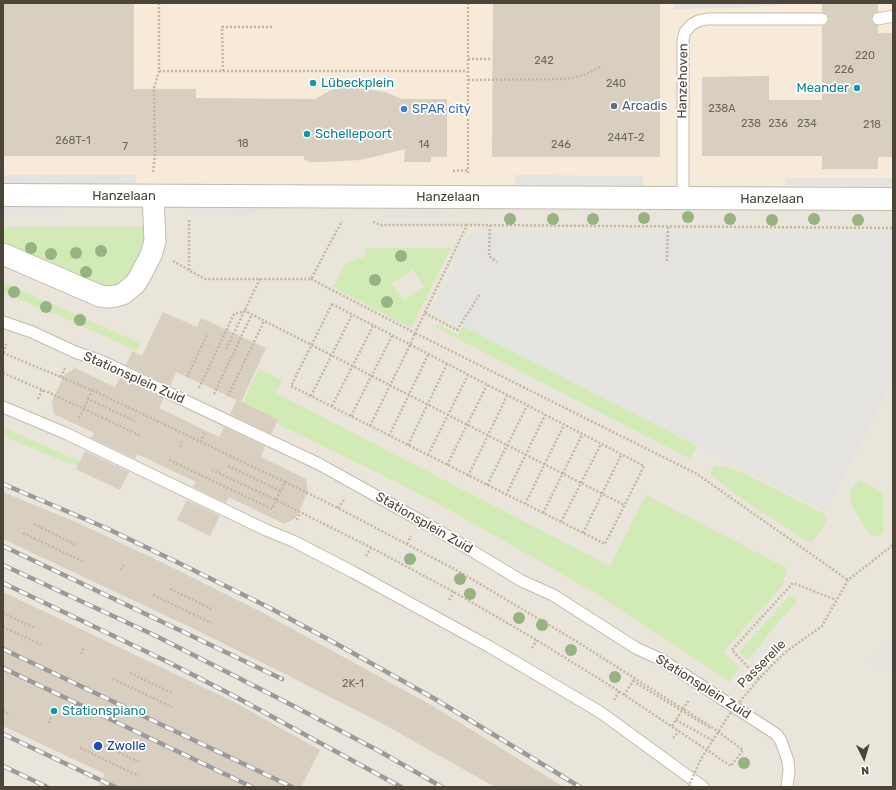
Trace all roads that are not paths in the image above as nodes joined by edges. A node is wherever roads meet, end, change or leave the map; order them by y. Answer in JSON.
{"nodes":[{"id":1,"x":893,"y":16,"type":"edge"},
{"id":2,"x":822,"y":19,"type":"dead end"},
{"id":3,"x":878,"y":19,"type":"dead end"},
{"id":4,"x":3,"y":195,"type":"edge"},
{"id":5,"x":153,"y":196,"type":"junction"},
{"id":6,"x":683,"y":199,"type":"junction"},
{"id":7,"x":893,"y":199,"type":"edge"},
{"id":8,"x":3,"y":254,"type":"edge"},
{"id":9,"x":3,"y":322,"type":"edge"},
{"id":10,"x":3,"y":407,"type":"edge"},
{"id":11,"x":704,"y":787,"type":"edge"},
{"id":12,"x":787,"y":787,"type":"edge"}],
"edges":[{"from":1,"to":3,"type":"lane"},
{"from":2,"to":6,"type":"lane","name":"Hanzehoven"},
{"from":4,"to":5,"type":"street","name":"Hanzelaan"},
{"from":5,"to":6,"type":"street","name":"Hanzelaan"},
{"from":5,"to":8,"type":"street"},
{"from":6,"to":7,"type":"street","name":"Hanzelaan"},
{"from":9,"to":12,"type":"lane","name":"Stationsplein Zuid"},
{"from":10,"to":11,"type":"lane"}]}
